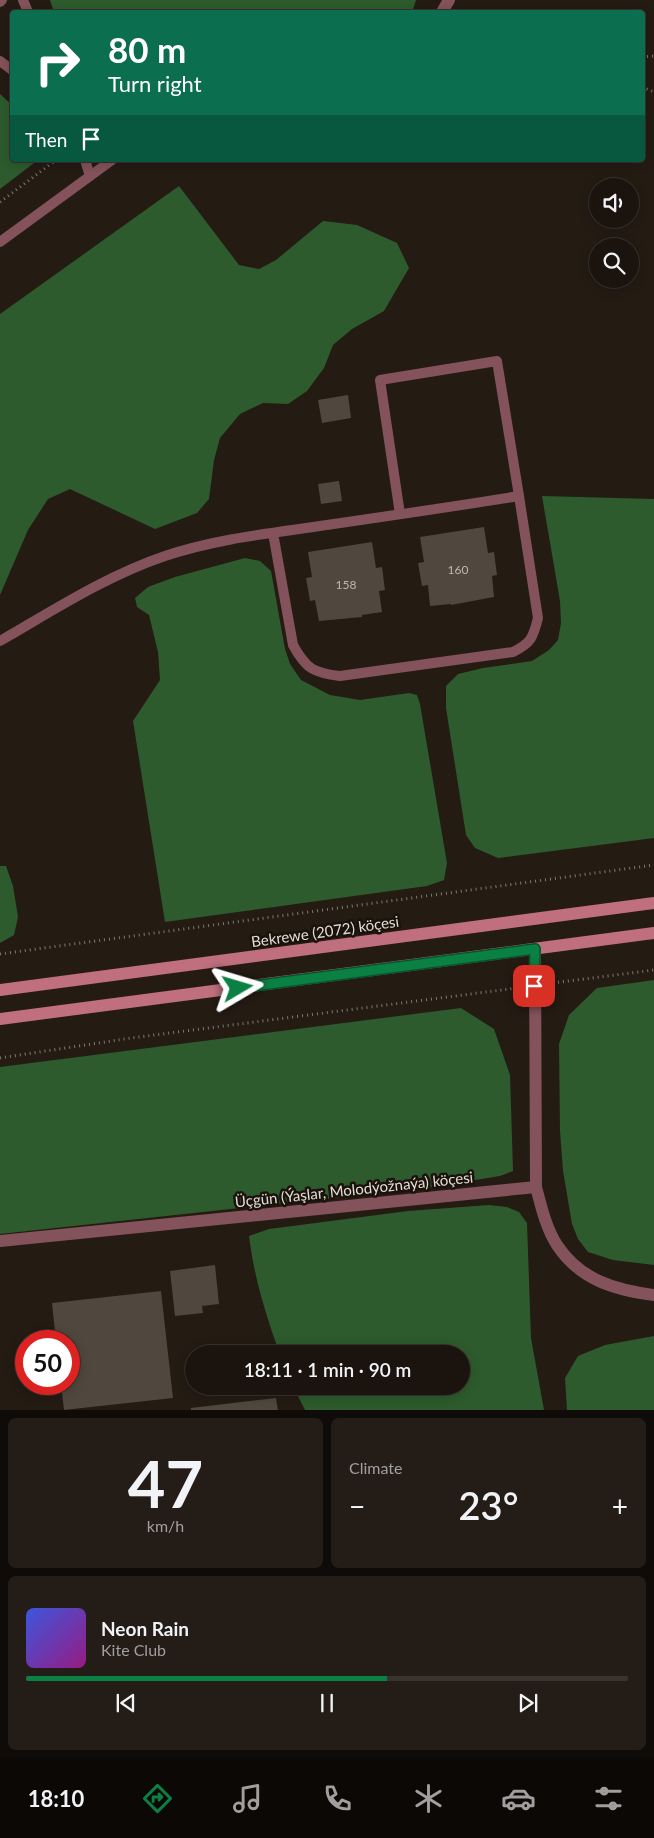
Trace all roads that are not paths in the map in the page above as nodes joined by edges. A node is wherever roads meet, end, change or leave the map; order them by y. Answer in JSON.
{"nodes":[{"id":1,"x":86,"y":162,"type":"edge"},
{"id":2,"x":109,"y":162,"type":"edge"},
{"id":3,"x":90,"y":176,"type":"junction"},
{"id":4,"x":0,"y":242,"type":"edge"},
{"id":5,"x":519,"y":496,"type":"junction"},
{"id":6,"x":400,"y":514,"type":"junction"},
{"id":7,"x":273,"y":533,"type":"junction"},
{"id":8,"x":0,"y":640,"type":"edge"},
{"id":9,"x":654,"y":903,"type":"edge"},
{"id":10,"x":654,"y":934,"type":"edge"},
{"id":11,"x":535,"y":949,"type":"junction"},
{"id":12,"x":0,"y":990,"type":"edge"},
{"id":13,"x":0,"y":1019,"type":"edge"},
{"id":14,"x":536,"y":1187,"type":"junction"},
{"id":15,"x":0,"y":1241,"type":"edge"},
{"id":16,"x":654,"y":1295,"type":"edge"}],
"edges":[{"from":1,"to":3,"type":"lane"},
{"from":2,"to":3,"type":"lane"},
{"from":3,"to":4,"type":"lane"},
{"from":5,"to":6,"type":"lane"},
{"from":5,"to":6,"type":"lane"},
{"from":5,"to":7,"type":"lane"},
{"from":6,"to":7,"type":"lane"},
{"from":7,"to":8,"type":"lane"},
{"from":9,"to":12,"type":"main road","name":"Bekrewe (2072) köçesi"},
{"from":10,"to":11,"type":"main road"},
{"from":11,"to":13,"type":"main road"},
{"from":11,"to":14,"type":"street"},
{"from":14,"to":15,"type":"street","name":"Üçgün (Ýaşlar, Molodýožnaýa) köçesi"},
{"from":14,"to":16,"type":"street"}]}
